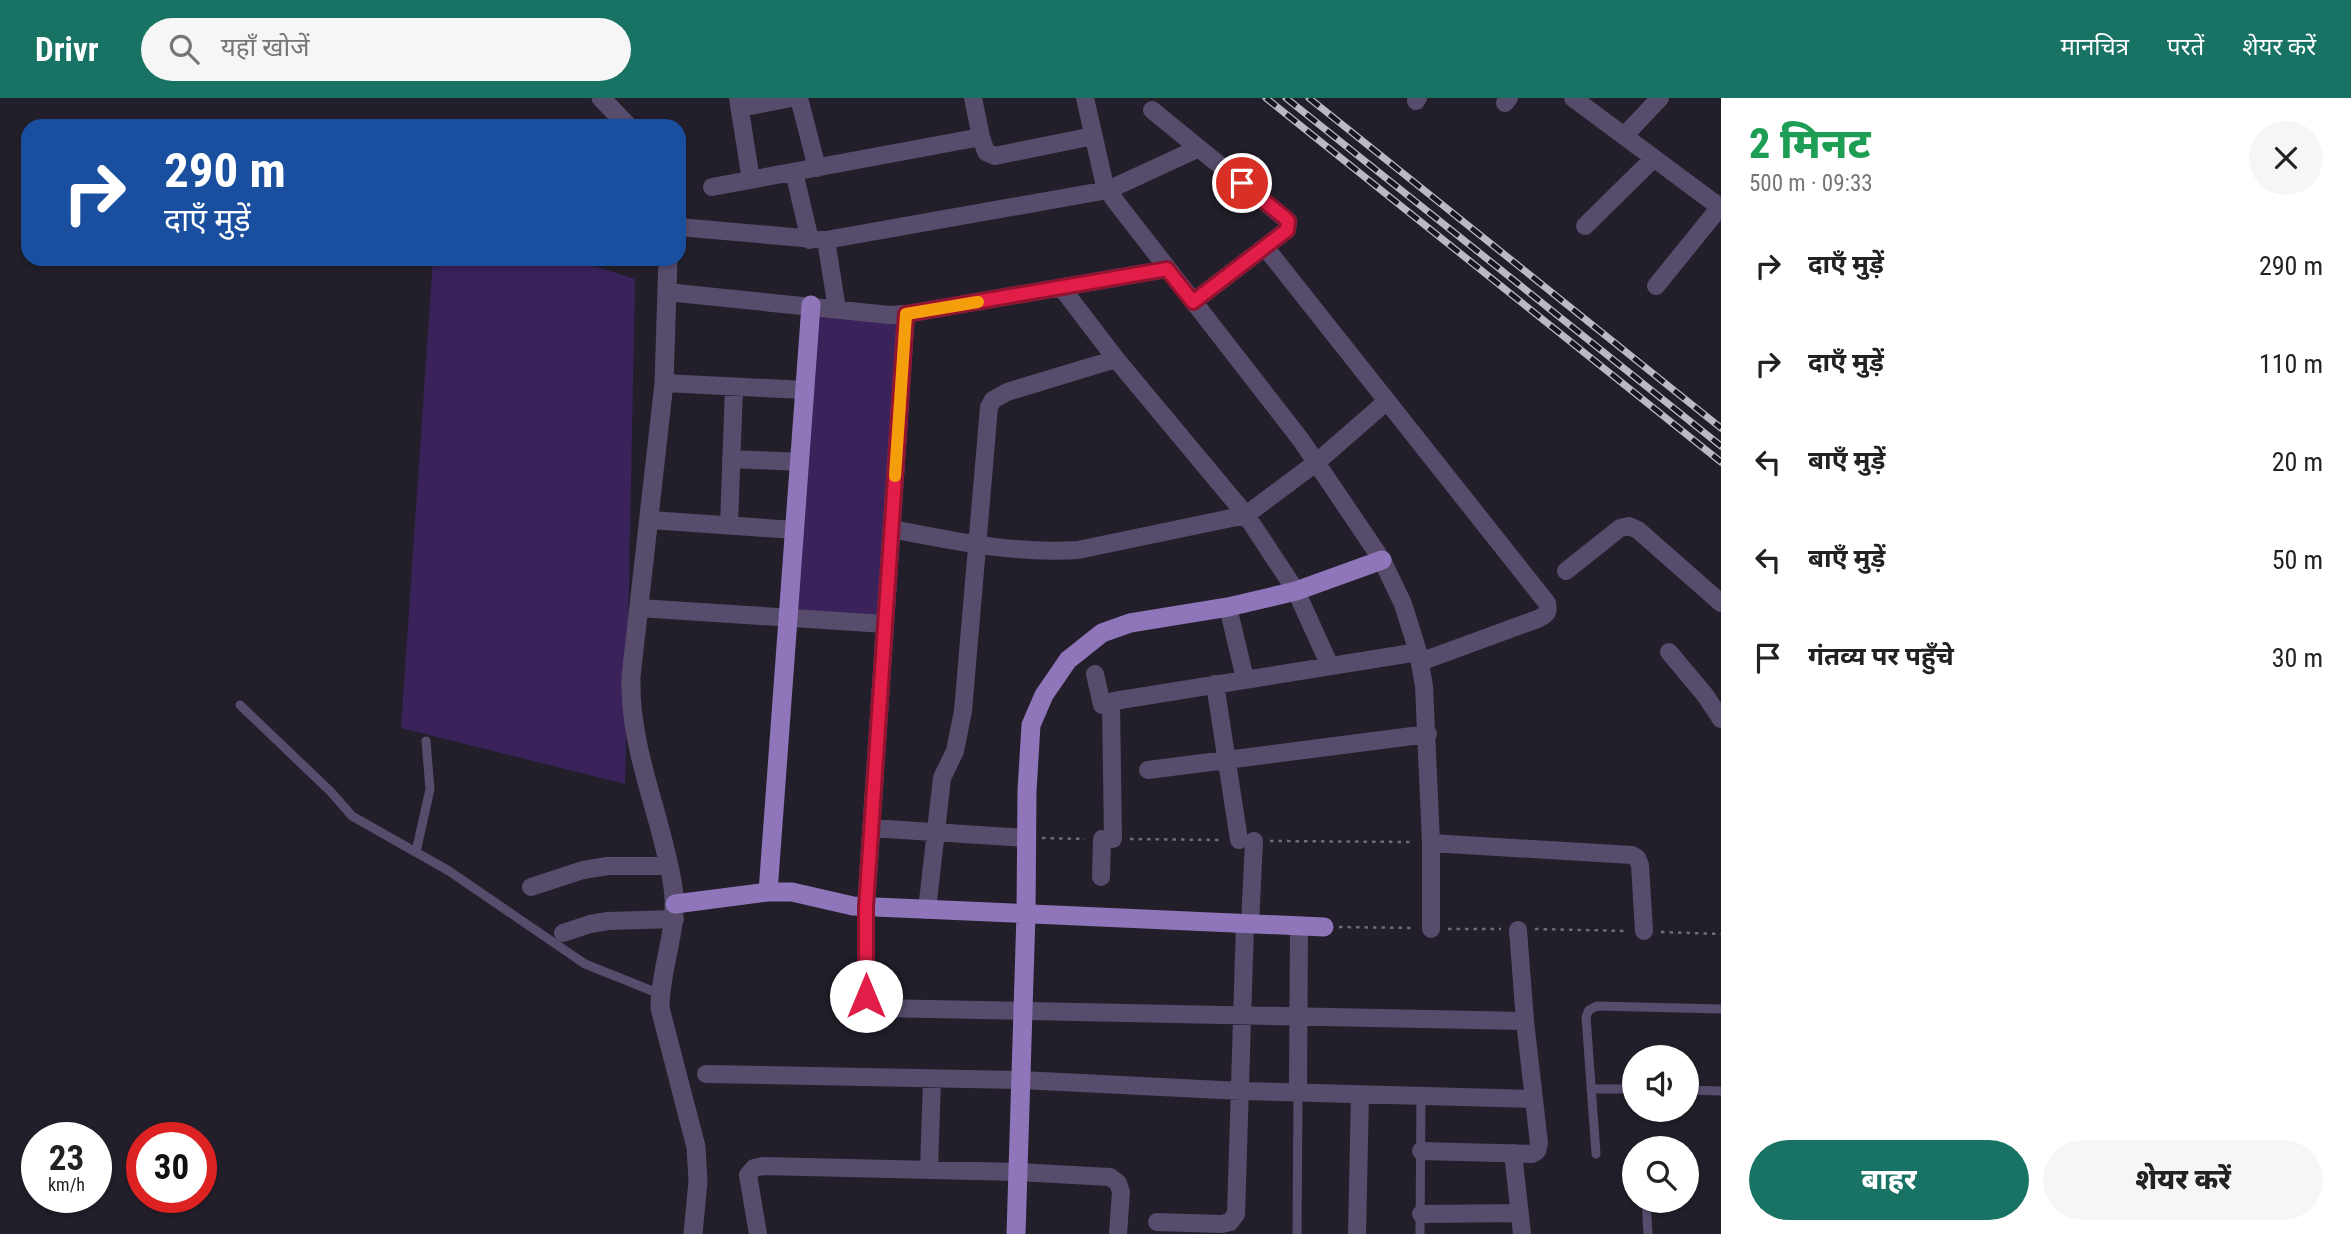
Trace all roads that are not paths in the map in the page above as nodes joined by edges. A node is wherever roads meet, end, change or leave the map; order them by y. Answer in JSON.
{"nodes":[{"id":1,"x":601,"y":98,"type":"edge"},
{"id":2,"x":791,"y":98,"type":"edge"},
{"id":3,"x":799,"y":98,"type":"edge"},
{"id":4,"x":973,"y":98,"type":"edge"},
{"id":5,"x":1085,"y":98,"type":"edge"},
{"id":6,"x":1573,"y":98,"type":"edge"},
{"id":7,"x":1660,"y":98,"type":"edge"},
{"id":8,"x":739,"y":103,"type":"edge"},
{"id":9,"x":1152,"y":110,"type":"dead end"},
{"id":10,"x":621,"y":119,"type":"edge"},
{"id":11,"x":1093,"y":136,"type":"junction"},
{"id":12,"x":1624,"y":136,"type":"junction"},
{"id":13,"x":981,"y":137,"type":"junction"},
{"id":14,"x":1199,"y":148,"type":"junction"},
{"id":15,"x":1654,"y":158,"type":"junction"},
{"id":16,"x":817,"y":168,"type":"junction"},
{"id":17,"x":794,"y":172,"type":"junction"},
{"id":18,"x":751,"y":180,"type":"junction"},
{"id":19,"x":712,"y":187,"type":"dead end"},
{"id":20,"x":1108,"y":190,"type":"junction"},
{"id":21,"x":1721,"y":207,"type":"edge"},
{"id":22,"x":1585,"y":226,"type":"dead end"},
{"id":23,"x":686,"y":228,"type":"edge"},
{"id":24,"x":818,"y":240,"type":"junction"},
{"id":25,"x":1265,"y":247,"type":"junction"},
{"id":26,"x":668,"y":266,"type":"edge"},
{"id":27,"x":1167,"y":269,"type":"junction"},
{"id":28,"x":1656,"y":286,"type":"dead end"},
{"id":29,"x":1061,"y":287,"type":"junction"},
{"id":30,"x":667,"y":292,"type":"junction"},
{"id":31,"x":1193,"y":302,"type":"junction"},
{"id":32,"x":811,"y":305,"type":"junction"},
{"id":33,"x":837,"y":309,"type":"junction"},
{"id":34,"x":906,"y":314,"type":"junction"},
{"id":35,"x":1116,"y":359,"type":"junction"},
{"id":36,"x":664,"y":383,"type":"junction"},
{"id":37,"x":734,"y":387,"type":"junction"},
{"id":38,"x":805,"y":390,"type":"junction"},
{"id":39,"x":1387,"y":401,"type":"junction"},
{"id":40,"x":731,"y":459,"type":"junction"},
{"id":41,"x":800,"y":462,"type":"junction"},
{"id":42,"x":1317,"y":462,"type":"junction"},
{"id":43,"x":1247,"y":515,"type":"junction"},
{"id":44,"x":650,"y":520,"type":"junction"},
{"id":45,"x":729,"y":525,"type":"junction"},
{"id":46,"x":892,"y":529,"type":"junction"},
{"id":47,"x":795,"y":530,"type":"junction"},
{"id":48,"x":976,"y":546,"type":"junction"},
{"id":49,"x":1382,"y":560,"type":"junction"},
{"id":50,"x":1566,"y":571,"type":"dead end"},
{"id":51,"x":1296,"y":592,"type":"junction"},
{"id":52,"x":1721,"y":603,"type":"edge"},
{"id":53,"x":1228,"y":607,"type":"junction"},
{"id":54,"x":639,"y":608,"type":"junction"},
{"id":55,"x":788,"y":618,"type":"junction"},
{"id":56,"x":885,"y":625,"type":"junction"},
{"id":57,"x":1669,"y":652,"type":"dead end"},
{"id":58,"x":1419,"y":657,"type":"junction"},
{"id":59,"x":1330,"y":666,"type":"junction"},
{"id":60,"x":1095,"y":674,"type":"dead end"},
{"id":61,"x":1245,"y":679,"type":"junction"},
{"id":62,"x":1216,"y":684,"type":"junction"},
{"id":63,"x":1111,"y":704,"type":"junction"},
{"id":64,"x":240,"y":705,"type":"dead end"},
{"id":65,"x":1721,"y":719,"type":"edge"},
{"id":66,"x":1428,"y":734,"type":"junction"},
{"id":67,"x":426,"y":741,"type":"dead end"},
{"id":68,"x":1228,"y":760,"type":"junction"},
{"id":69,"x":1148,"y":770,"type":"dead end"},
{"id":70,"x":871,"y":828,"type":"junction"},
{"id":71,"x":934,"y":832,"type":"junction"},
{"id":72,"x":1026,"y":838,"type":"junction"},
{"id":73,"x":1431,"y":843,"type":"junction"},
{"id":74,"x":416,"y":852,"type":"junction"},
{"id":75,"x":668,"y":866,"type":"junction"},
{"id":76,"x":1101,"y":877,"type":"dead end"},
{"id":77,"x":531,"y":887,"type":"dead end"},
{"id":78,"x":768,"y":892,"type":"junction"},
{"id":79,"x":866,"y":907,"type":"junction"},
{"id":80,"x":927,"y":910,"type":"junction"},
{"id":81,"x":675,"y":912,"type":"junction"},
{"id":82,"x":1026,"y":914,"type":"junction"},
{"id":83,"x":1248,"y":924,"type":"junction"},
{"id":84,"x":1299,"y":926,"type":"junction"},
{"id":85,"x":1324,"y":927,"type":"dead end"},
{"id":86,"x":1431,"y":929,"type":"dead end"},
{"id":87,"x":1518,"y":930,"type":"dead end"},
{"id":88,"x":1644,"y":931,"type":"dead end"},
{"id":89,"x":563,"y":933,"type":"dead end"},
{"id":90,"x":660,"y":994,"type":"junction"},
{"id":91,"x":1721,"y":1009,"type":"edge"},
{"id":92,"x":1023,"y":1012,"type":"junction"},
{"id":93,"x":1243,"y":1016,"type":"junction"},
{"id":94,"x":1298,"y":1017,"type":"junction"},
{"id":95,"x":1525,"y":1021,"type":"junction"},
{"id":96,"x":706,"y":1074,"type":"dead end"},
{"id":97,"x":932,"y":1079,"type":"junction"},
{"id":98,"x":1021,"y":1080,"type":"junction"},
{"id":99,"x":1591,"y":1088,"type":"junction"},
{"id":100,"x":1622,"y":1089,"type":"edge"},
{"id":101,"x":1699,"y":1090,"type":"edge"},
{"id":102,"x":1241,"y":1091,"type":"junction"},
{"id":103,"x":1298,"y":1091,"type":"junction"},
{"id":104,"x":1721,"y":1091,"type":"edge"},
{"id":105,"x":1360,"y":1094,"type":"junction"},
{"id":106,"x":1421,"y":1096,"type":"junction"},
{"id":107,"x":1532,"y":1099,"type":"junction"},
{"id":108,"x":1421,"y":1151,"type":"junction"},
{"id":109,"x":1513,"y":1153,"type":"junction"},
{"id":110,"x":1596,"y":1154,"type":"dead end"},
{"id":111,"x":929,"y":1170,"type":"junction"},
{"id":112,"x":1018,"y":1172,"type":"junction"},
{"id":113,"x":1520,"y":1213,"type":"junction"},
{"id":114,"x":1647,"y":1213,"type":"edge"},
{"id":115,"x":1421,"y":1214,"type":"junction"},
{"id":116,"x":1157,"y":1222,"type":"dead end"},
{"id":117,"x":1189,"y":1228,"type":"edge"},
{"id":118,"x":693,"y":1234,"type":"edge"},
{"id":119,"x":758,"y":1234,"type":"edge"},
{"id":120,"x":1016,"y":1234,"type":"edge"},
{"id":121,"x":1118,"y":1234,"type":"edge"},
{"id":122,"x":1297,"y":1234,"type":"edge"},
{"id":123,"x":1357,"y":1234,"type":"edge"},
{"id":124,"x":1420,"y":1234,"type":"edge"},
{"id":125,"x":1522,"y":1234,"type":"edge"},
{"id":126,"x":1648,"y":1234,"type":"edge"}],
"edges":[{"from":1,"to":10,"type":"street"},
{"from":2,"to":8,"type":"street"},
{"from":3,"to":16,"type":"street"},
{"from":4,"to":13,"type":"street"},
{"from":5,"to":11,"type":"street"},
{"from":6,"to":12,"type":"street"},
{"from":7,"to":12,"type":"street"},
{"from":8,"to":18,"type":"street"},
{"from":9,"to":14,"type":"street"},
{"from":11,"to":13,"type":"street"},
{"from":11,"to":20,"type":"street"},
{"from":12,"to":15,"type":"street"},
{"from":13,"to":16,"type":"street"},
{"from":14,"to":20,"type":"street"},
{"from":14,"to":25,"type":"street"},
{"from":15,"to":21,"type":"street"},
{"from":15,"to":22,"type":"street"},
{"from":16,"to":17,"type":"street"},
{"from":17,"to":18,"type":"street"},
{"from":17,"to":24,"type":"street"},
{"from":18,"to":19,"type":"street"},
{"from":20,"to":24,"type":"street"},
{"from":20,"to":27,"type":"street"},
{"from":21,"to":28,"type":"street"},
{"from":23,"to":24,"type":"street"},
{"from":24,"to":33,"type":"street"},
{"from":25,"to":31,"type":"street"},
{"from":25,"to":39,"type":"street"},
{"from":26,"to":30,"type":"street"},
{"from":27,"to":29,"type":"street"},
{"from":27,"to":31,"type":"street"},
{"from":29,"to":34,"type":"street"},
{"from":29,"to":35,"type":"street"},
{"from":30,"to":32,"type":"street"},
{"from":30,"to":36,"type":"street"},
{"from":31,"to":42,"type":"street"},
{"from":32,"to":33,"type":"street"},
{"from":32,"to":38,"type":"main road"},
{"from":33,"to":34,"type":"street"},
{"from":34,"to":46,"type":"street"},
{"from":35,"to":43,"type":"street"},
{"from":35,"to":48,"type":"street"},
{"from":36,"to":37,"type":"street"},
{"from":36,"to":44,"type":"street"},
{"from":37,"to":38,"type":"street"},
{"from":37,"to":40,"type":"street"},
{"from":38,"to":41,"type":"main road"},
{"from":39,"to":42,"type":"street"},
{"from":39,"to":58,"type":"street"},
{"from":40,"to":41,"type":"street"},
{"from":40,"to":45,"type":"street"},
{"from":41,"to":47,"type":"main road"},
{"from":42,"to":43,"type":"street"},
{"from":42,"to":49,"type":"street"},
{"from":43,"to":48,"type":"street"},
{"from":43,"to":51,"type":"street"},
{"from":44,"to":45,"type":"street"},
{"from":44,"to":54,"type":"street"},
{"from":45,"to":47,"type":"street"},
{"from":46,"to":48,"type":"street"},
{"from":46,"to":56,"type":"street"},
{"from":47,"to":55,"type":"main road"},
{"from":48,"to":71,"type":"street"},
{"from":49,"to":51,"type":"main road"},
{"from":49,"to":58,"type":"street"},
{"from":50,"to":52,"type":"street"},
{"from":51,"to":53,"type":"main road"},
{"from":51,"to":59,"type":"street"},
{"from":53,"to":61,"type":"street"},
{"from":53,"to":72,"type":"main road"},
{"from":54,"to":55,"type":"street"},
{"from":54,"to":75,"type":"street"},
{"from":55,"to":56,"type":"street"},
{"from":55,"to":78,"type":"main road"},
{"from":56,"to":70,"type":"street"},
{"from":57,"to":65,"type":"street"},
{"from":58,"to":59,"type":"street"},
{"from":58,"to":66,"type":"street"},
{"from":59,"to":61,"type":"street"},
{"from":60,"to":63,"type":"street"},
{"from":61,"to":62,"type":"street"},
{"from":62,"to":63,"type":"street"},
{"from":62,"to":68,"type":"street"},
{"from":63,"to":76,"type":"street"},
{"from":64,"to":74,"type":"lane"},
{"from":66,"to":68,"type":"street"},
{"from":66,"to":73,"type":"street"},
{"from":67,"to":74,"type":"lane"},
{"from":68,"to":69,"type":"street"},
{"from":68,"to":83,"type":"street"},
{"from":70,"to":71,"type":"street"},
{"from":70,"to":79,"type":"street"},
{"from":71,"to":72,"type":"street"},
{"from":71,"to":80,"type":"street"},
{"from":72,"to":82,"type":"main road"},
{"from":73,"to":86,"type":"street"},
{"from":73,"to":88,"type":"street"},
{"from":74,"to":90,"type":"lane"},
{"from":75,"to":77,"type":"street"},
{"from":75,"to":81,"type":"street"},
{"from":78,"to":79,"type":"main road"},
{"from":78,"to":81,"type":"main road"},
{"from":79,"to":80,"type":"main road"},
{"from":79,"to":92,"type":"street"},
{"from":80,"to":82,"type":"main road"},
{"from":81,"to":89,"type":"street"},
{"from":81,"to":90,"type":"street"},
{"from":82,"to":83,"type":"main road"},
{"from":82,"to":92,"type":"main road"},
{"from":83,"to":84,"type":"main road"},
{"from":83,"to":93,"type":"street"},
{"from":84,"to":85,"type":"main road"},
{"from":84,"to":94,"type":"street"},
{"from":87,"to":95,"type":"street"},
{"from":90,"to":118,"type":"street"},
{"from":91,"to":99,"type":"lane"},
{"from":92,"to":93,"type":"street"},
{"from":92,"to":98,"type":"main road"},
{"from":93,"to":94,"type":"street"},
{"from":93,"to":102,"type":"street"},
{"from":94,"to":95,"type":"street"},
{"from":94,"to":103,"type":"street"},
{"from":95,"to":107,"type":"street"},
{"from":96,"to":97,"type":"street"},
{"from":97,"to":98,"type":"street"},
{"from":97,"to":111,"type":"street"},
{"from":98,"to":102,"type":"street"},
{"from":98,"to":112,"type":"main road"},
{"from":99,"to":100,"type":"lane"},
{"from":99,"to":110,"type":"lane"},
{"from":101,"to":104,"type":"lane"},
{"from":102,"to":103,"type":"street"},
{"from":102,"to":117,"type":"street"},
{"from":103,"to":105,"type":"street"},
{"from":103,"to":122,"type":"lane"},
{"from":105,"to":106,"type":"street"},
{"from":105,"to":123,"type":"street"},
{"from":106,"to":107,"type":"street"},
{"from":106,"to":108,"type":"lane"},
{"from":107,"to":109,"type":"street"},
{"from":108,"to":109,"type":"street"},
{"from":108,"to":115,"type":"lane"},
{"from":109,"to":113,"type":"street"},
{"from":111,"to":112,"type":"street"},
{"from":111,"to":119,"type":"street"},
{"from":112,"to":120,"type":"main road"},
{"from":112,"to":121,"type":"street"},
{"from":113,"to":115,"type":"street"},
{"from":113,"to":125,"type":"street"},
{"from":114,"to":126,"type":"lane"},
{"from":115,"to":124,"type":"lane"},
{"from":116,"to":117,"type":"street"}]}
